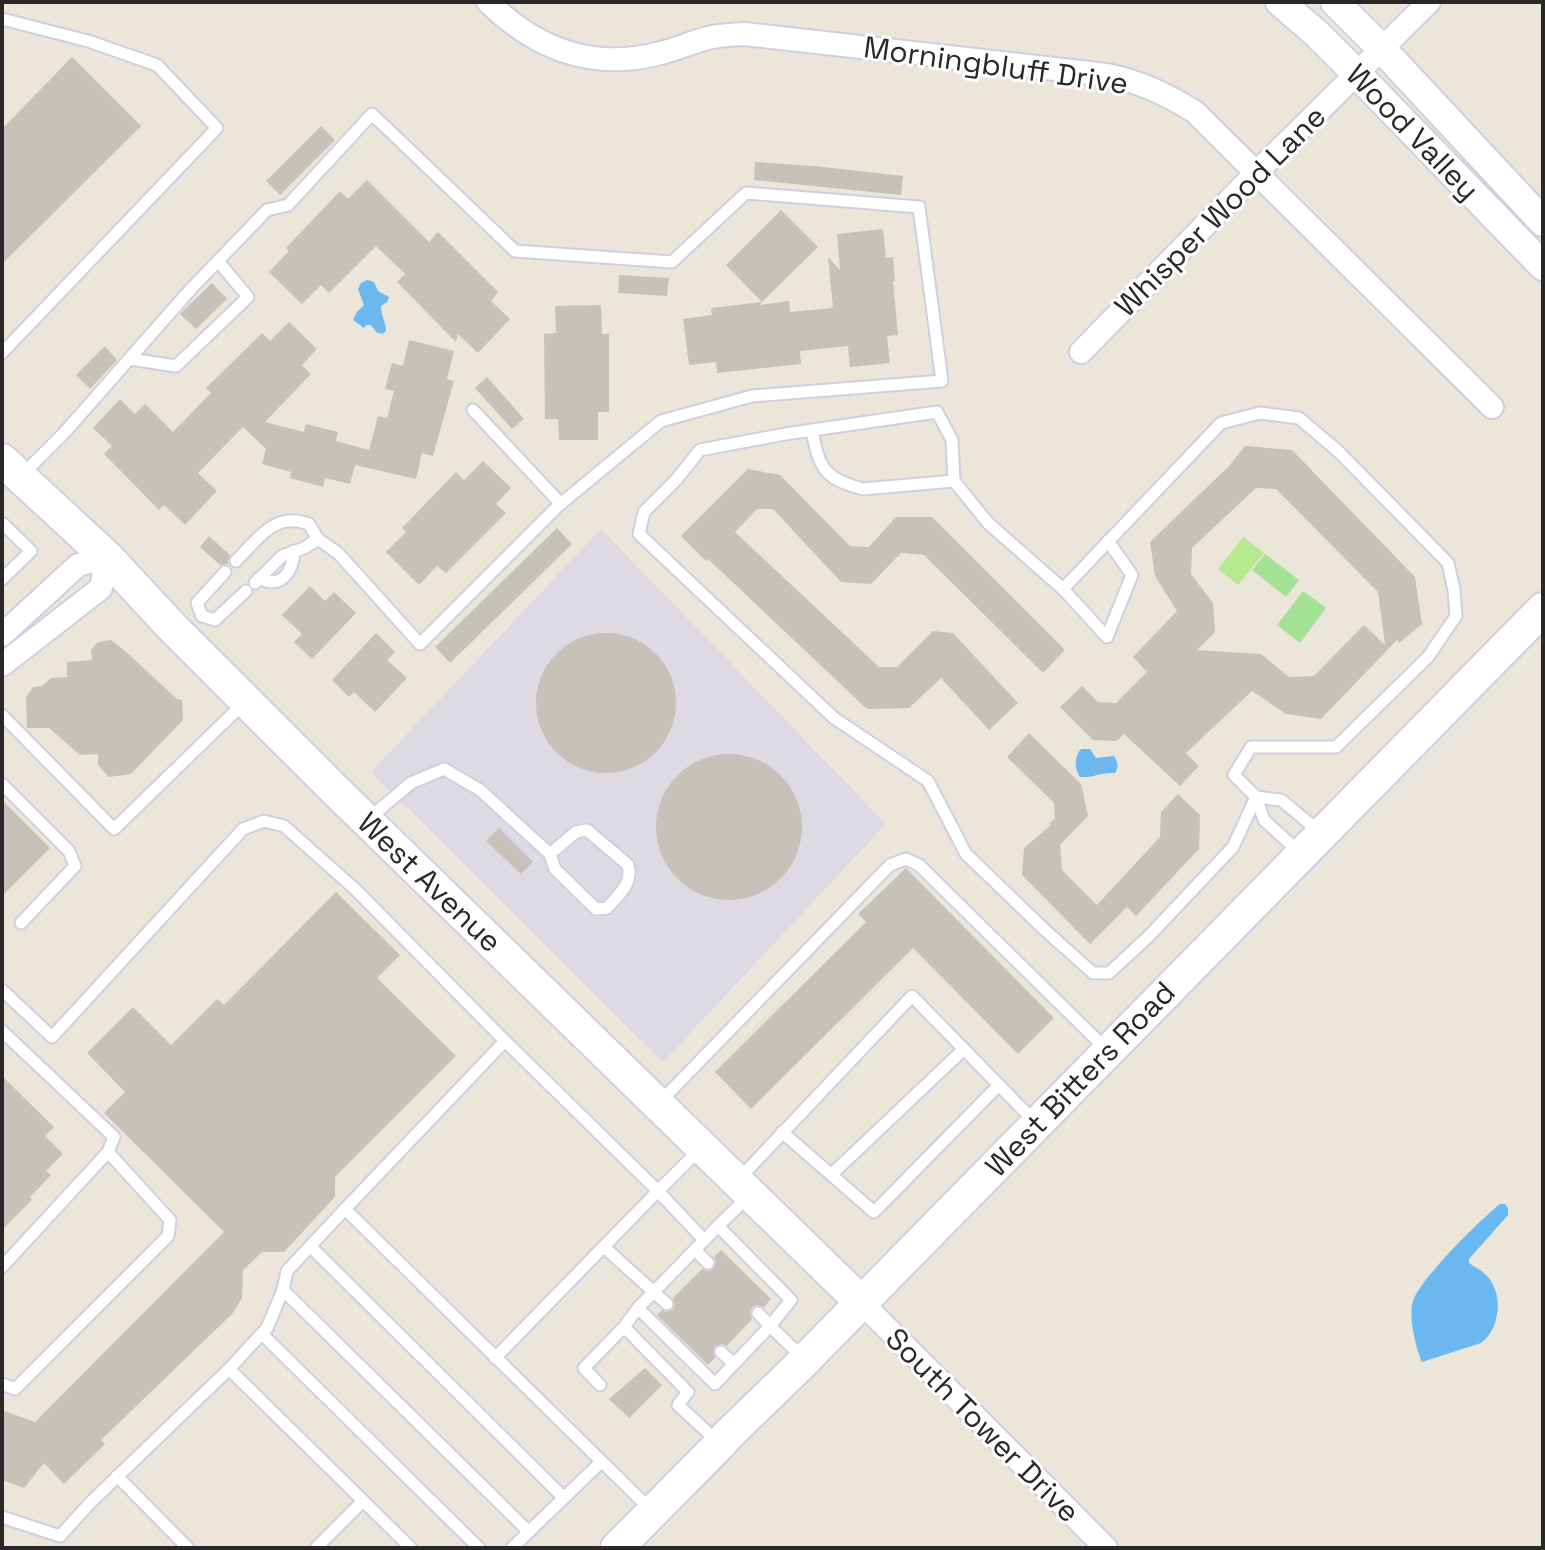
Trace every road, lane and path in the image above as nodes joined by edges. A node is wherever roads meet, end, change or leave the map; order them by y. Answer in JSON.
{"nodes":[{"id":1,"x":488,"y":2,"type":"edge"},
{"id":2,"x":1280,"y":2,"type":"edge"},
{"id":3,"x":1335,"y":2,"type":"edge"},
{"id":4,"x":1429,"y":2,"type":"edge"},
{"id":5,"x":2,"y":19,"type":"edge"},
{"id":6,"x":1381,"y":48,"type":"junction"},
{"id":7,"x":1356,"y":73,"type":"junction"},
{"id":8,"x":1257,"y":172,"type":"junction"},
{"id":9,"x":1543,"y":222,"type":"edge"},
{"id":10,"x":218,"y":261,"type":"junction"},
{"id":11,"x":1543,"y":266,"type":"edge"},
{"id":12,"x":1081,"y":352,"type":"dead end"},
{"id":13,"x":2,"y":353,"type":"edge"},
{"id":14,"x":130,"y":359,"type":"junction"},
{"id":15,"x":1492,"y":407,"type":"dead end"},
{"id":16,"x":473,"y":410,"type":"dead end"},
{"id":17,"x":812,"y":430,"type":"junction"},
{"id":18,"x":11,"y":469,"type":"edge"},
{"id":19,"x":954,"y":481,"type":"junction"},
{"id":20,"x":561,"y":504,"type":"junction"},
{"id":21,"x":2,"y":523,"type":"edge"},
{"id":22,"x":318,"y":539,"type":"junction"},
{"id":23,"x":1108,"y":541,"type":"junction"},
{"id":24,"x":294,"y":551,"type":"junction"},
{"id":25,"x":107,"y":557,"type":"junction"},
{"id":26,"x":236,"y":561,"type":"dead end"},
{"id":27,"x":225,"y":572,"type":"dead end"},
{"id":28,"x":2,"y":579,"type":"edge"},
{"id":29,"x":253,"y":584,"type":"junction"},
{"id":30,"x":1063,"y":589,"type":"junction"},
{"id":31,"x":1543,"y":609,"type":"edge"},
{"id":32,"x":192,"y":626,"type":"junction"},
{"id":33,"x":2,"y":635,"type":"edge"},
{"id":34,"x":2,"y":665,"type":"edge"},
{"id":35,"x":246,"y":701,"type":"junction"},
{"id":36,"x":2,"y":715,"type":"edge"},
{"id":37,"x":2,"y":784,"type":"edge"},
{"id":38,"x":1256,"y":797,"type":"junction"},
{"id":39,"x":367,"y":821,"type":"junction"},
{"id":40,"x":1311,"y":844,"type":"junction"},
{"id":41,"x":550,"y":854,"type":"junction"},
{"id":42,"x":21,"y":923,"type":"dead end"},
{"id":43,"x":2,"y":990,"type":"edge"},
{"id":44,"x":2,"y":1031,"type":"edge"},
{"id":45,"x":505,"y":1041,"type":"junction"},
{"id":46,"x":964,"y":1049,"type":"junction"},
{"id":47,"x":1108,"y":1050,"type":"junction"},
{"id":48,"x":999,"y":1085,"type":"junction"},
{"id":49,"x":658,"y":1104,"type":"junction"},
{"id":50,"x":1037,"y":1123,"type":"junction"},
{"id":51,"x":782,"y":1132,"type":"junction"},
{"id":52,"x":702,"y":1146,"type":"junction"},
{"id":53,"x":108,"y":1152,"type":"junction"},
{"id":54,"x":831,"y":1175,"type":"junction"},
{"id":55,"x":744,"y":1188,"type":"junction"},
{"id":56,"x":658,"y":1191,"type":"junction"},
{"id":57,"x":345,"y":1209,"type":"junction"},
{"id":58,"x":718,"y":1226,"type":"junction"},
{"id":59,"x":704,"y":1240,"type":"junction"},
{"id":60,"x":311,"y":1247,"type":"junction"},
{"id":61,"x":604,"y":1247,"type":"junction"},
{"id":62,"x":695,"y":1250,"type":"junction"},
{"id":63,"x":708,"y":1263,"type":"dead end"},
{"id":64,"x":2,"y":1267,"type":"edge"},
{"id":65,"x":283,"y":1290,"type":"junction"},
{"id":66,"x":652,"y":1292,"type":"junction"},
{"id":67,"x":861,"y":1302,"type":"junction"},
{"id":68,"x":667,"y":1304,"type":"dead end"},
{"id":69,"x":638,"y":1308,"type":"junction"},
{"id":70,"x":758,"y":1313,"type":"dead end"},
{"id":71,"x":770,"y":1326,"type":"junction"},
{"id":72,"x":624,"y":1327,"type":"junction"},
{"id":73,"x":262,"y":1334,"type":"junction"},
{"id":74,"x":721,"y":1352,"type":"dead end"},
{"id":75,"x":495,"y":1358,"type":"junction"},
{"id":76,"x":804,"y":1360,"type":"junction"},
{"id":77,"x":734,"y":1364,"type":"junction"},
{"id":78,"x":229,"y":1369,"type":"junction"},
{"id":79,"x":2,"y":1384,"type":"edge"},
{"id":80,"x":600,"y":1385,"type":"dead end"},
{"id":81,"x":720,"y":1444,"type":"junction"},
{"id":82,"x":601,"y":1462,"type":"junction"},
{"id":83,"x":117,"y":1476,"type":"junction"},
{"id":84,"x":564,"y":1498,"type":"junction"},
{"id":85,"x":363,"y":1501,"type":"junction"},
{"id":86,"x":653,"y":1512,"type":"junction"},
{"id":87,"x":2,"y":1517,"type":"edge"},
{"id":88,"x":529,"y":1532,"type":"junction"},
{"id":89,"x":320,"y":1547,"type":"edge"},
{"id":90,"x":188,"y":1548,"type":"edge"},
{"id":91,"x":411,"y":1548,"type":"edge"},
{"id":92,"x":479,"y":1548,"type":"edge"},
{"id":93,"x":512,"y":1548,"type":"edge"},
{"id":94,"x":617,"y":1548,"type":"edge"},
{"id":95,"x":1106,"y":1548,"type":"edge"}],
"edges":[{"from":1,"to":8,"type":"street","name":"Morningbluff Drive"},
{"from":2,"to":7,"type":"street","name":"Wood Valley"},
{"from":3,"to":6,"type":"street","name":"Wood Valley"},
{"from":4,"to":6,"type":"street","name":"Whisper Wood Lane"},
{"from":5,"to":13,"type":"lane"},
{"from":6,"to":7,"type":"street","name":"Whisper Wood Lane"},
{"from":6,"to":9,"type":"street","name":"Wood Valley"},
{"from":7,"to":8,"type":"street","name":"Whisper Wood Lane"},
{"from":7,"to":11,"type":"street","name":"Wood Valley"},
{"from":8,"to":12,"type":"street","name":"Whisper Wood Lane"},
{"from":8,"to":15,"type":"street","name":"Morningbluff Drive"},
{"from":10,"to":14,"type":"lane"},
{"from":10,"to":14,"type":"lane"},
{"from":10,"to":20,"type":"lane"},
{"from":14,"to":18,"type":"lane"},
{"from":16,"to":20,"type":"lane"},
{"from":17,"to":19,"type":"lane"},
{"from":17,"to":19,"type":"lane"},
{"from":17,"to":38,"type":"lane"},
{"from":18,"to":25,"type":"main road","name":"West Avenue"},
{"from":19,"to":30,"type":"lane"},
{"from":20,"to":22,"type":"lane"},
{"from":21,"to":28,"type":"lane"},
{"from":22,"to":24,"type":"lane"},
{"from":22,"to":26,"type":"lane"},
{"from":23,"to":30,"type":"lane"},
{"from":23,"to":30,"type":"lane"},
{"from":23,"to":38,"type":"lane"},
{"from":24,"to":29,"type":"lane"},
{"from":24,"to":29,"type":"lane"},
{"from":25,"to":32,"type":"main road","name":"West Avenue"},
{"from":25,"to":33,"type":"street"},
{"from":25,"to":34,"type":"street"},
{"from":27,"to":32,"type":"lane"},
{"from":29,"to":32,"type":"lane"},
{"from":31,"to":40,"type":"main road","name":"West Bitters Road"},
{"from":32,"to":35,"type":"main road","name":"West Avenue"},
{"from":35,"to":36,"type":"lane"},
{"from":35,"to":39,"type":"main road","name":"West Avenue"},
{"from":37,"to":42,"type":"lane"},
{"from":38,"to":40,"type":"lane"},
{"from":38,"to":40,"type":"lane"},
{"from":39,"to":41,"type":"lane"},
{"from":39,"to":49,"type":"main road","name":"West Avenue"},
{"from":40,"to":47,"type":"main road","name":"West Bitters Road"},
{"from":41,"to":41,"type":"lane"},
{"from":43,"to":45,"type":"lane"},
{"from":44,"to":53,"type":"lane"},
{"from":45,"to":56,"type":"lane"},
{"from":45,"to":57,"type":"lane"},
{"from":46,"to":48,"type":"lane"},
{"from":46,"to":51,"type":"lane"},
{"from":46,"to":54,"type":"lane"},
{"from":47,"to":49,"type":"lane"},
{"from":47,"to":50,"type":"main road","name":"West Bitters Road"},
{"from":48,"to":50,"type":"lane"},
{"from":48,"to":54,"type":"lane"},
{"from":49,"to":52,"type":"main road","name":"West Avenue"},
{"from":50,"to":67,"type":"main road","name":"West Bitters Road"},
{"from":51,"to":54,"type":"lane"},
{"from":51,"to":55,"type":"lane"},
{"from":52,"to":55,"type":"main road","name":"West Avenue"},
{"from":52,"to":56,"type":"lane"},
{"from":53,"to":64,"type":"lane"},
{"from":53,"to":79,"type":"lane"},
{"from":55,"to":58,"type":"lane"},
{"from":55,"to":67,"type":"main road","name":"West Avenue"},
{"from":56,"to":59,"type":"lane"},
{"from":56,"to":61,"type":"lane"},
{"from":57,"to":60,"type":"lane"},
{"from":57,"to":75,"type":"lane"},
{"from":58,"to":59,"type":"lane"},
{"from":58,"to":71,"type":"lane"},
{"from":59,"to":62,"type":"lane"},
{"from":60,"to":65,"type":"lane"},
{"from":60,"to":84,"type":"lane"},
{"from":61,"to":66,"type":"lane"},
{"from":61,"to":75,"type":"lane"},
{"from":62,"to":63,"type":"lane"},
{"from":62,"to":66,"type":"lane"},
{"from":65,"to":73,"type":"lane"},
{"from":65,"to":88,"type":"lane"},
{"from":66,"to":68,"type":"lane"},
{"from":66,"to":69,"type":"lane"},
{"from":67,"to":76,"type":"main road","name":"West Bitters Road"},
{"from":67,"to":95,"type":"street","name":"South Tower Drive"},
{"from":69,"to":72,"type":"lane"},
{"from":69,"to":77,"type":"lane"},
{"from":70,"to":71,"type":"lane"},
{"from":71,"to":76,"type":"lane"},
{"from":71,"to":77,"type":"lane"},
{"from":72,"to":80,"type":"lane"},
{"from":72,"to":81,"type":"lane"},
{"from":73,"to":78,"type":"lane"},
{"from":73,"to":92,"type":"lane"},
{"from":74,"to":77,"type":"lane"},
{"from":75,"to":82,"type":"lane"},
{"from":76,"to":81,"type":"main road","name":"West Bitters Road"},
{"from":78,"to":83,"type":"lane"},
{"from":78,"to":85,"type":"lane"},
{"from":81,"to":86,"type":"main road","name":"West Bitters Road"},
{"from":82,"to":84,"type":"lane"},
{"from":82,"to":86,"type":"lane"},
{"from":83,"to":87,"type":"lane"},
{"from":83,"to":90,"type":"lane"},
{"from":84,"to":88,"type":"lane"},
{"from":85,"to":89,"type":"lane"},
{"from":85,"to":91,"type":"lane"},
{"from":86,"to":94,"type":"main road","name":"West Bitters Road"},
{"from":88,"to":93,"type":"lane"}]}
